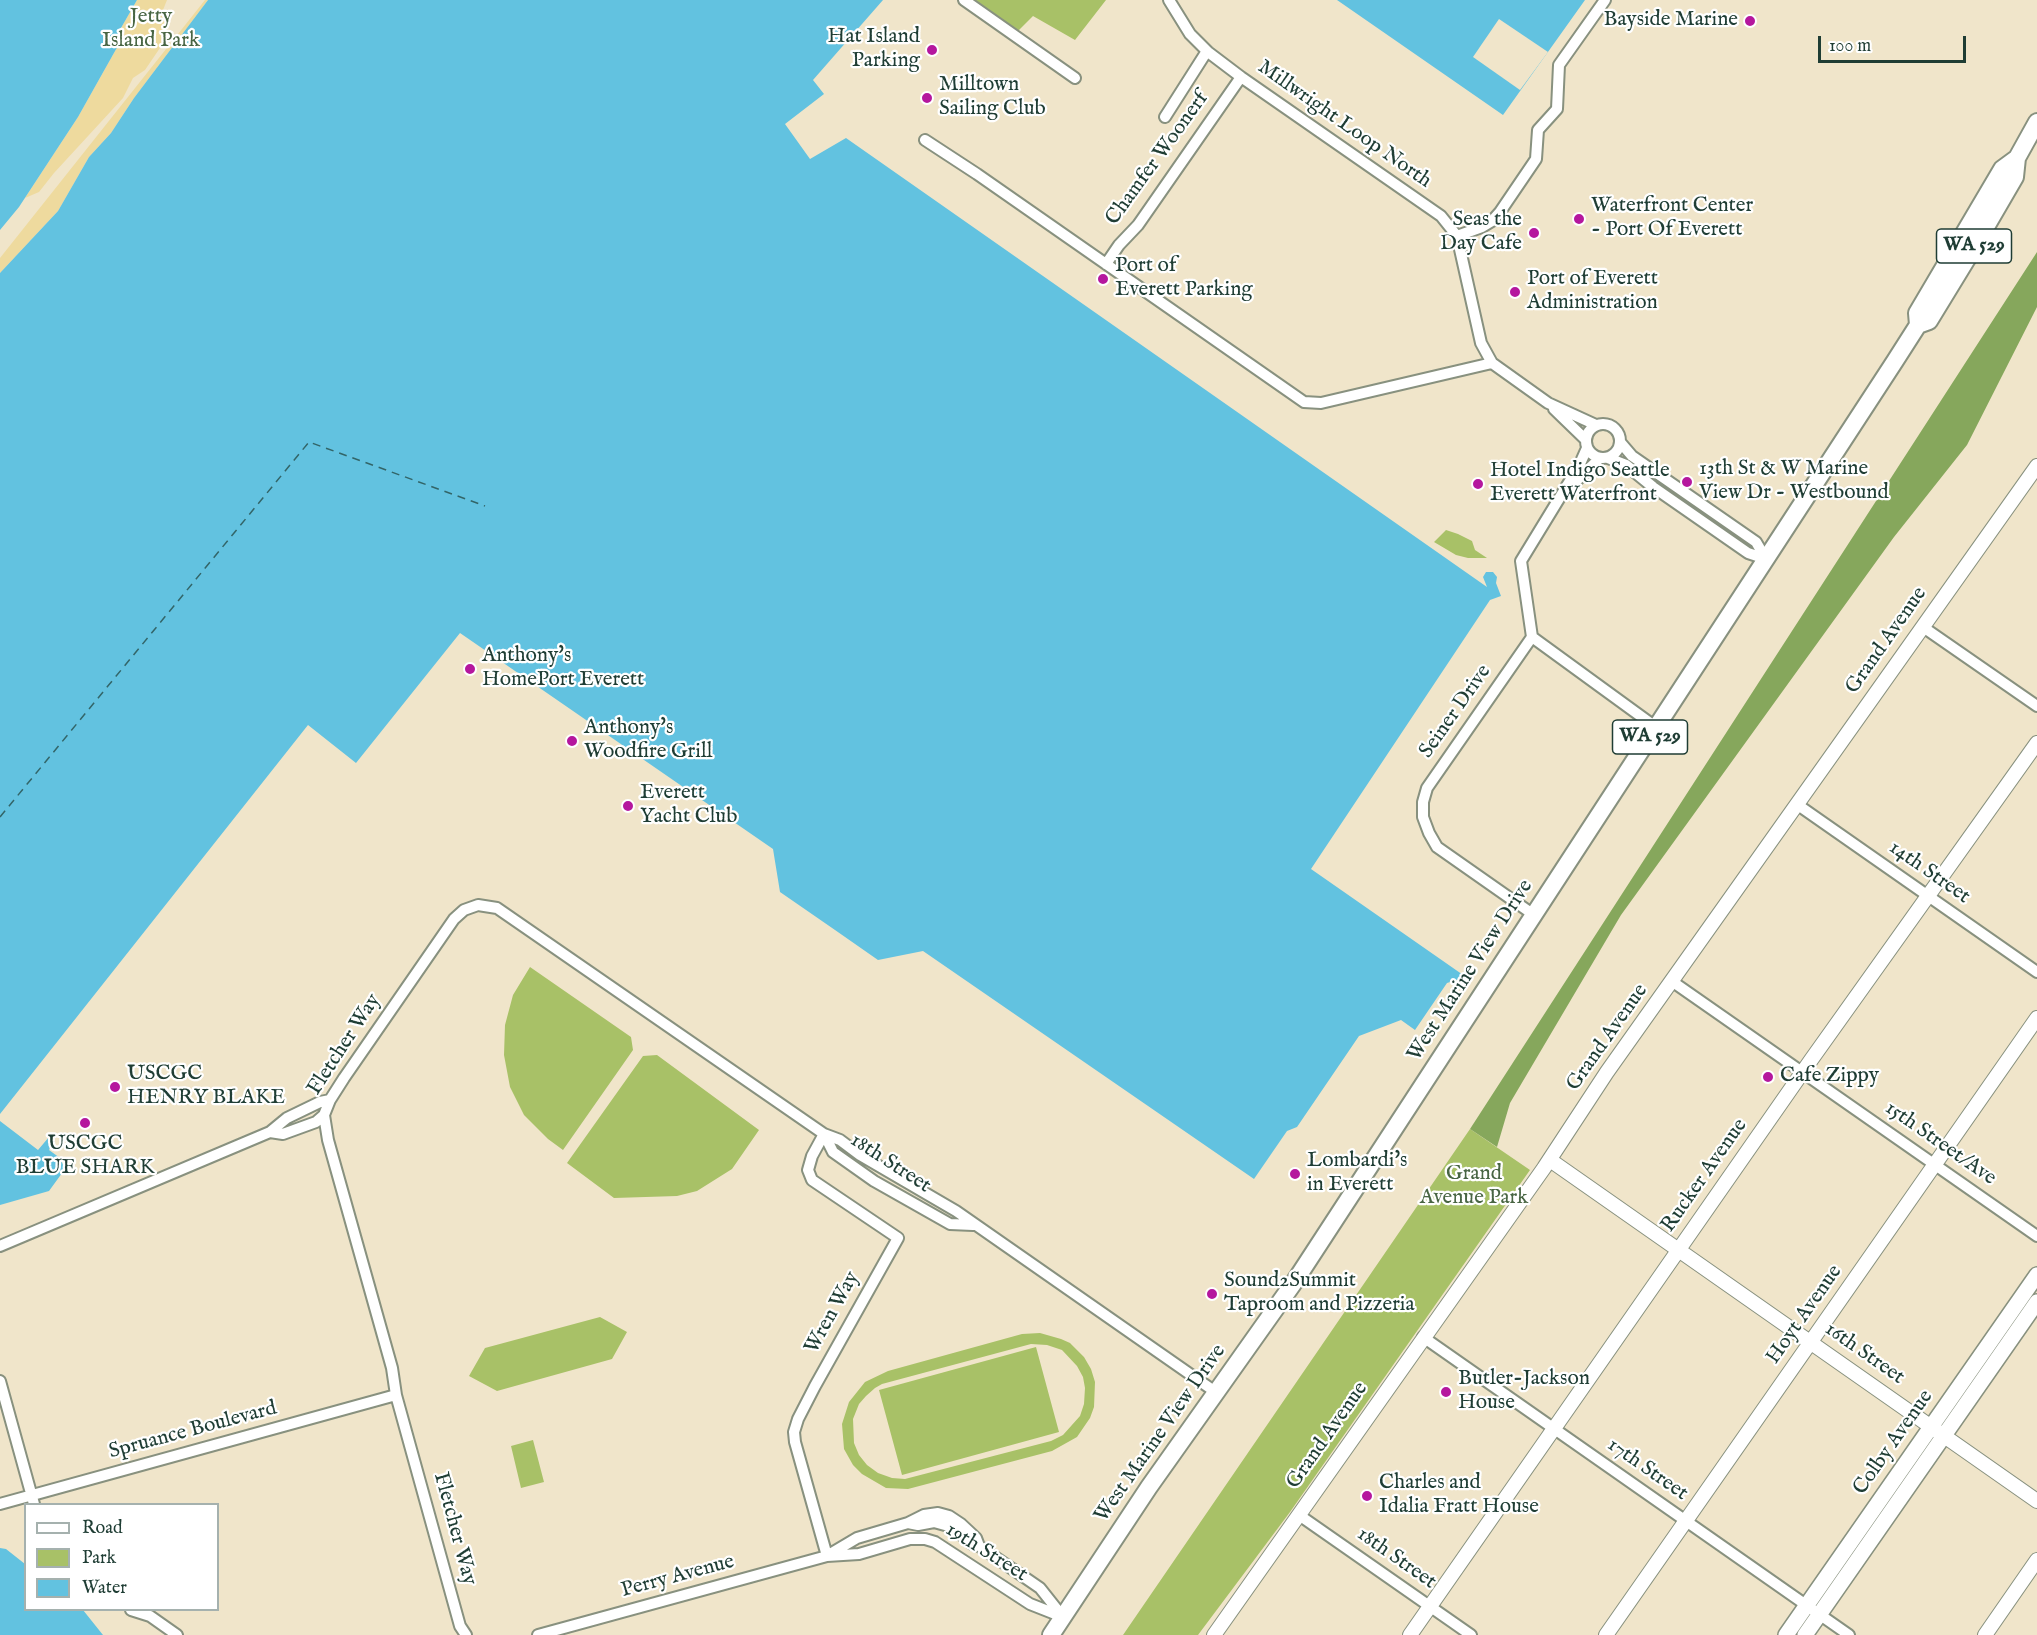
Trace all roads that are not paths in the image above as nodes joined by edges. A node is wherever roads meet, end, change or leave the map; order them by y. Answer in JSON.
{"nodes":[{"id":1,"x":964,"y":0,"type":"edge"},
{"id":2,"x":1169,"y":0,"type":"edge"},
{"id":3,"x":1605,"y":0,"type":"edge"},
{"id":4,"x":1207,"y":51,"type":"junction"},
{"id":5,"x":1241,"y":77,"type":"junction"},
{"id":6,"x":1075,"y":78,"type":"dead end"},
{"id":7,"x":1165,"y":117,"type":"dead end"},
{"id":8,"x":2037,"y":122,"type":"edge"},
{"id":9,"x":925,"y":140,"type":"dead end"},
{"id":10,"x":1457,"y":236,"type":"junction"},
{"id":11,"x":1106,"y":264,"type":"junction"},
{"id":12,"x":1492,"y":363,"type":"junction"},
{"id":13,"x":1548,"y":403,"type":"junction"},
{"id":14,"x":1596,"y":425,"type":"junction"},
{"id":15,"x":1620,"y":442,"type":"junction"},
{"id":16,"x":1586,"y":443,"type":"junction"},
{"id":17,"x":1604,"y":458,"type":"junction"},
{"id":18,"x":2037,"y":466,"type":"edge"},
{"id":19,"x":1562,"y":494,"type":"junction"},
{"id":20,"x":1766,"y":559,"type":"junction"},
{"id":21,"x":1923,"y":627,"type":"junction"},
{"id":22,"x":1532,"y":637,"type":"junction"},
{"id":23,"x":2037,"y":706,"type":"edge"},
{"id":24,"x":1656,"y":728,"type":"junction"},
{"id":25,"x":2037,"y":743,"type":"edge"},
{"id":26,"x":1798,"y":804,"type":"junction"},
{"id":27,"x":1928,"y":896,"type":"junction"},
{"id":28,"x":1534,"y":915,"type":"junction"},
{"id":29,"x":2037,"y":972,"type":"edge"},
{"id":30,"x":1673,"y":982,"type":"junction"},
{"id":31,"x":2037,"y":1018,"type":"edge"},
{"id":32,"x":1803,"y":1072,"type":"junction"},
{"id":33,"x":330,"y":1100,"type":"junction"},
{"id":34,"x":324,"y":1115,"type":"junction"},
{"id":35,"x":270,"y":1132,"type":"junction"},
{"id":36,"x":824,"y":1134,"type":"junction"},
{"id":37,"x":1550,"y":1160,"type":"junction"},
{"id":38,"x":1935,"y":1165,"type":"junction"},
{"id":39,"x":973,"y":1225,"type":"junction"},
{"id":40,"x":2037,"y":1236,"type":"edge"},
{"id":41,"x":0,"y":1246,"type":"edge"},
{"id":42,"x":1679,"y":1250,"type":"junction"},
{"id":43,"x":2037,"y":1275,"type":"edge"},
{"id":44,"x":2037,"y":1302,"type":"edge"},
{"id":45,"x":1423,"y":1337,"type":"junction"},
{"id":46,"x":1811,"y":1343,"type":"junction"},
{"id":47,"x":0,"y":1381,"type":"edge"},
{"id":48,"x":1217,"y":1393,"type":"junction"},
{"id":49,"x":396,"y":1395,"type":"junction"},
{"id":50,"x":1554,"y":1428,"type":"junction"},
{"id":51,"x":1938,"y":1431,"type":"junction"},
{"id":52,"x":33,"y":1500,"type":"edge"},
{"id":53,"x":2037,"y":1501,"type":"edge"},
{"id":54,"x":0,"y":1504,"type":"edge"},
{"id":55,"x":1299,"y":1515,"type":"junction"},
{"id":56,"x":1686,"y":1521,"type":"junction"},
{"id":57,"x":827,"y":1556,"type":"junction"},
{"id":58,"x":2037,"y":1560,"type":"edge"},
{"id":59,"x":1430,"y":1606,"type":"junction"},
{"id":60,"x":1813,"y":1610,"type":"junction"},
{"id":61,"x":134,"y":1611,"type":"edge"},
{"id":62,"x":1063,"y":1617,"type":"junction"},
{"id":63,"x":465,"y":1634,"type":"edge"},
{"id":64,"x":177,"y":1635,"type":"edge"},
{"id":65,"x":538,"y":1635,"type":"edge"},
{"id":66,"x":1051,"y":1635,"type":"edge"},
{"id":67,"x":1214,"y":1635,"type":"edge"},
{"id":68,"x":1410,"y":1635,"type":"edge"},
{"id":69,"x":1471,"y":1635,"type":"edge"},
{"id":70,"x":1606,"y":1635,"type":"edge"},
{"id":71,"x":1786,"y":1635,"type":"edge"},
{"id":72,"x":1805,"y":1635,"type":"edge"},
{"id":73,"x":1849,"y":1635,"type":"edge"},
{"id":74,"x":1985,"y":1635,"type":"edge"}],
"edges":[{"from":1,"to":6,"type":"street"},
{"from":2,"to":4,"type":"street","name":"Millwright Loop North"},
{"from":3,"to":10,"type":"street"},
{"from":4,"to":5,"type":"street","name":"Millwright Loop North"},
{"from":4,"to":7,"type":"street"},
{"from":5,"to":10,"type":"street","name":"Millwright Loop North"},
{"from":5,"to":11,"type":"street","name":"Chamfer Woonerf"},
{"from":8,"to":20,"type":"main road","name":"West Marine View Drive","number":"WA 529"},
{"from":9,"to":11,"type":"street"},
{"from":10,"to":12,"type":"street","name":"Millwright Loop North"},
{"from":11,"to":12,"type":"street"},
{"from":12,"to":13,"type":"street"},
{"from":13,"to":14,"type":"street"},
{"from":13,"to":16,"type":"street"},
{"from":14,"to":15,"type":"street"},
{"from":14,"to":16,"type":"street"},
{"from":15,"to":17,"type":"street"},
{"from":15,"to":20,"type":"street"},
{"from":16,"to":17,"type":"street"},
{"from":16,"to":19,"type":"street"},
{"from":17,"to":19,"type":"street"},
{"from":17,"to":20,"type":"street"},
{"from":18,"to":21,"type":"street","name":"Grand Avenue"},
{"from":19,"to":22,"type":"street"},
{"from":20,"to":24,"type":"main road","name":"West Marine View Drive","number":"WA 529"},
{"from":21,"to":23,"type":"street"},
{"from":21,"to":26,"type":"street","name":"Grand Avenue"},
{"from":22,"to":24,"type":"street"},
{"from":22,"to":28,"type":"street","name":"Seiner Drive"},
{"from":24,"to":28,"type":"main road","name":"West Marine View Drive","number":"WA 529"},
{"from":25,"to":27,"type":"street","name":"Rucker Avenue"},
{"from":26,"to":27,"type":"street","name":"14th Street"},
{"from":26,"to":30,"type":"street","name":"Grand Avenue"},
{"from":27,"to":29,"type":"street","name":"14th Street"},
{"from":27,"to":32,"type":"street","name":"Rucker Avenue"},
{"from":28,"to":48,"type":"main road","name":"West Marine View Drive","number":"WA 529"},
{"from":30,"to":32,"type":"street","name":"15th Street/Ave"},
{"from":30,"to":37,"type":"street","name":"Grand Avenue"},
{"from":31,"to":38,"type":"street","name":"Hoyt Avenue"},
{"from":32,"to":38,"type":"street","name":"15th Street/Ave"},
{"from":32,"to":42,"type":"street","name":"Rucker Avenue"},
{"from":33,"to":34,"type":"street","name":"Fletcher Way"},
{"from":33,"to":35,"type":"street"},
{"from":33,"to":36,"type":"street","name":"Fletcher Way"},
{"from":34,"to":35,"type":"street"},
{"from":34,"to":49,"type":"street","name":"Fletcher Way"},
{"from":35,"to":41,"type":"street"},
{"from":36,"to":39,"type":"street","name":"18th Street"},
{"from":36,"to":39,"type":"street","name":"18th Street"},
{"from":36,"to":57,"type":"street","name":"Wren Way"},
{"from":37,"to":42,"type":"street","name":"16th Street"},
{"from":37,"to":45,"type":"street","name":"Grand Avenue"},
{"from":38,"to":40,"type":"street","name":"15th Street/Ave"},
{"from":38,"to":46,"type":"street","name":"Hoyt Avenue"},
{"from":39,"to":48,"type":"street","name":"18th Street"},
{"from":42,"to":46,"type":"street","name":"16th Street"},
{"from":42,"to":50,"type":"street","name":"Rucker Avenue"},
{"from":43,"to":51,"type":"main road","name":"Colby Avenue"},
{"from":44,"to":51,"type":"main road","name":"Colby Avenue"},
{"from":45,"to":50,"type":"street","name":"17th Street"},
{"from":45,"to":55,"type":"street","name":"Grand Avenue"},
{"from":46,"to":51,"type":"street","name":"16th Street"},
{"from":46,"to":56,"type":"street","name":"Hoyt Avenue"},
{"from":47,"to":52,"type":"street"},
{"from":48,"to":62,"type":"main road","name":"West Marine View Drive","number":"WA 529"},
{"from":49,"to":52,"type":"street","name":"Spruance Boulevard"},
{"from":49,"to":63,"type":"street","name":"Fletcher Way"},
{"from":50,"to":56,"type":"street","name":"17th Street"},
{"from":50,"to":59,"type":"street","name":"Rucker Avenue"},
{"from":51,"to":53,"type":"street","name":"16th Street"},
{"from":51,"to":60,"type":"main road","name":"Colby Avenue"},
{"from":52,"to":54,"type":"street","name":"Spruance Boulevard"},
{"from":55,"to":59,"type":"street","name":"18th Street"},
{"from":55,"to":67,"type":"street","name":"Grand Avenue"},
{"from":56,"to":60,"type":"street","name":"17th Street"},
{"from":56,"to":70,"type":"street","name":"Hoyt Avenue"},
{"from":57,"to":62,"type":"street","name":"19th Street"},
{"from":57,"to":62,"type":"street","name":"19th Street"},
{"from":57,"to":65,"type":"street","name":"Perry Avenue"},
{"from":58,"to":74,"type":"street"},
{"from":59,"to":68,"type":"street","name":"Rucker Avenue"},
{"from":59,"to":69,"type":"street","name":"18th Street"},
{"from":60,"to":71,"type":"main road","name":"Colby Avenue"},
{"from":60,"to":72,"type":"main road","name":"Colby Avenue"},
{"from":60,"to":73,"type":"street","name":"17th Street"},
{"from":61,"to":64,"type":"street"},
{"from":62,"to":66,"type":"main road","name":"West Marine View Drive","number":"WA 529"}]}
